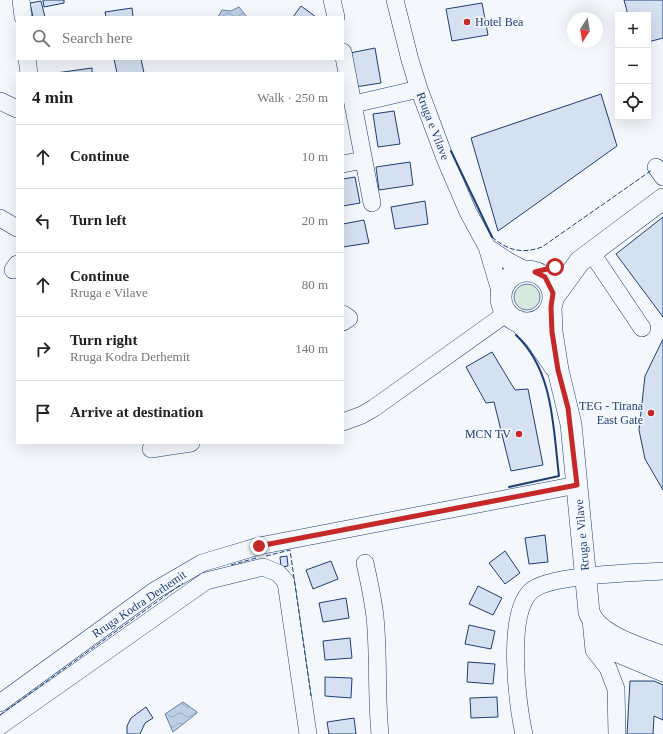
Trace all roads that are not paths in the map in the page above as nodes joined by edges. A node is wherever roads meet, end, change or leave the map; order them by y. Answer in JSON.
{"nodes":[{"id":1,"x":22,"y":0,"type":"edge"},
{"id":2,"x":332,"y":0,"type":"edge"},
{"id":3,"x":395,"y":0,"type":"edge"},
{"id":4,"x":23,"y":16,"type":"edge"},
{"id":5,"x":336,"y":16,"type":"edge"},
{"id":6,"x":344,"y":57,"type":"edge"},
{"id":7,"x":27,"y":60,"type":"edge"},
{"id":8,"x":29,"y":72,"type":"edge"},
{"id":9,"x":419,"y":89,"type":"junction"},
{"id":10,"x":0,"y":101,"type":"edge"},
{"id":11,"x":354,"y":104,"type":"junction"},
{"id":12,"x":16,"y":109,"type":"edge"},
{"id":13,"x":363,"y":160,"type":"junction"},
{"id":14,"x":344,"y":164,"type":"edge"},
{"id":15,"x":663,"y":198,"type":"edge"},
{"id":16,"x":372,"y":203,"type":"dead end"},
{"id":17,"x":0,"y":218,"type":"edge"},
{"id":18,"x":16,"y":227,"type":"edge"},
{"id":19,"x":487,"y":247,"type":"junction"},
{"id":20,"x":585,"y":256,"type":"junction"},
{"id":21,"x":531,"y":271,"type":"junction"},
{"id":22,"x":501,"y":294,"type":"junction"},
{"id":23,"x":552,"y":303,"type":"junction"},
{"id":24,"x":344,"y":315,"type":"edge"},
{"id":25,"x":513,"y":317,"type":"junction"},
{"id":26,"x":344,"y":321,"type":"edge"},
{"id":27,"x":642,"y":328,"type":"dead end"},
{"id":28,"x":558,"y":370,"type":"junction"},
{"id":29,"x":344,"y":422,"type":"edge"},
{"id":30,"x":184,"y":444,"type":"edge"},
{"id":31,"x":151,"y":449,"type":"dead end"},
{"id":32,"x":577,"y":485,"type":"junction"},
{"id":33,"x":259,"y":546,"type":"junction"},
{"id":34,"x":365,"y":563,"type":"dead end"},
{"id":35,"x":263,"y":567,"type":"junction"},
{"id":36,"x":663,"y":570,"type":"edge"},
{"id":37,"x":586,"y":577,"type":"junction"},
{"id":38,"x":592,"y":620,"type":"junction"},
{"id":39,"x":663,"y":657,"type":"edge"},
{"id":40,"x":663,"y":673,"type":"edge"},
{"id":41,"x":0,"y":703,"type":"edge"},
{"id":42,"x":0,"y":726,"type":"edge"},
{"id":43,"x":308,"y":734,"type":"edge"},
{"id":44,"x":380,"y":734,"type":"edge"},
{"id":45,"x":524,"y":734,"type":"edge"},
{"id":46,"x":617,"y":734,"type":"edge"}],
"edges":[{"from":1,"to":4,"type":"street"},
{"from":2,"to":5,"type":"street"},
{"from":3,"to":9,"type":"street","name":"Rruga e Vilave"},
{"from":6,"to":11,"type":"street"},
{"from":7,"to":8,"type":"street"},
{"from":9,"to":11,"type":"street"},
{"from":9,"to":19,"type":"street","name":"Rruga e Vilave"},
{"from":10,"to":12,"type":"street"},
{"from":11,"to":13,"type":"street"},
{"from":13,"to":14,"type":"street"},
{"from":13,"to":16,"type":"street"},
{"from":15,"to":20,"type":"main road"},
{"from":17,"to":18,"type":"street"},
{"from":19,"to":21,"type":"street","name":"Rruga e Vilave"},
{"from":19,"to":22,"type":"street","name":"Rruga e Vilave"},
{"from":20,"to":21,"type":"main road"},
{"from":20,"to":23,"type":"main road"},
{"from":20,"to":27,"type":"street"},
{"from":21,"to":22,"type":"main road"},
{"from":21,"to":23,"type":"main road"},
{"from":22,"to":25,"type":"main road"},
{"from":23,"to":25,"type":"main road"},
{"from":23,"to":28,"type":"main road","name":"Rruga e Vilave"},
{"from":24,"to":26,"type":"street"},
{"from":25,"to":28,"type":"main road","name":"Rruga e Vilave"},
{"from":25,"to":29,"type":"street"},
{"from":28,"to":32,"type":"main road","name":"Rruga e Vilave"},
{"from":30,"to":31,"type":"street"},
{"from":32,"to":33,"type":"street","name":"Rruga Kodra Derhemit"},
{"from":32,"to":37,"type":"main road","name":"Rruga e Vilave"},
{"from":33,"to":35,"type":"street"},
{"from":33,"to":41,"type":"street","name":"Rruga Kodra Derhemit"},
{"from":34,"to":44,"type":"street"},
{"from":35,"to":42,"type":"street"},
{"from":35,"to":43,"type":"street"},
{"from":36,"to":37,"type":"street"},
{"from":37,"to":38,"type":"main road","name":"Rruga e Vilave"},
{"from":37,"to":45,"type":"street"},
{"from":38,"to":39,"type":"main road"},
{"from":38,"to":40,"type":"street"},
{"from":38,"to":46,"type":"street"}]}
